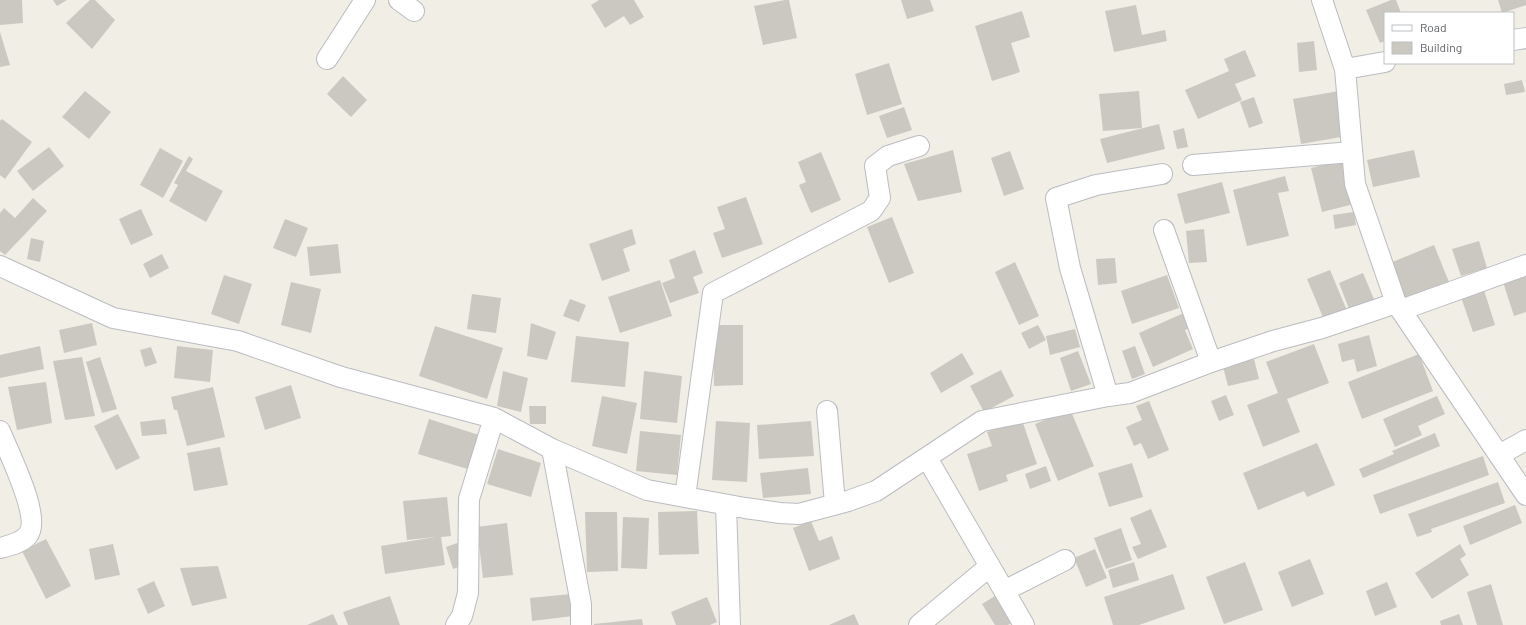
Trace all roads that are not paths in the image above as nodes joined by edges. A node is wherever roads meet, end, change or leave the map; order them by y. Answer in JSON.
{"nodes":[{"id":1,"x":365,"y":0,"type":"edge"},
{"id":2,"x":1322,"y":0,"type":"edge"},
{"id":3,"x":1526,"y":38,"type":"edge"},
{"id":4,"x":1514,"y":40,"type":"edge"},
{"id":5,"x":327,"y":59,"type":"dead end"},
{"id":6,"x":1384,"y":62,"type":"edge"},
{"id":7,"x":1345,"y":69,"type":"junction"},
{"id":8,"x":919,"y":146,"type":"dead end"},
{"id":9,"x":1352,"y":152,"type":"junction"},
{"id":10,"x":1193,"y":165,"type":"dead end"},
{"id":11,"x":1162,"y":174,"type":"dead end"},
{"id":12,"x":1164,"y":230,"type":"dead end"},
{"id":13,"x":1526,"y":265,"type":"edge"},
{"id":14,"x":0,"y":266,"type":"edge"},
{"id":15,"x":1398,"y":306,"type":"junction"},
{"id":16,"x":1211,"y":362,"type":"junction"},
{"id":17,"x":1108,"y":396,"type":"junction"},
{"id":18,"x":827,"y":411,"type":"dead end"},
{"id":19,"x":494,"y":418,"type":"junction"},
{"id":20,"x":0,"y":431,"type":"edge"},
{"id":21,"x":1526,"y":440,"type":"edge"},
{"id":22,"x":552,"y":449,"type":"junction"},
{"id":23,"x":1499,"y":454,"type":"junction"},
{"id":24,"x":927,"y":458,"type":"junction"},
{"id":25,"x":1526,"y":496,"type":"edge"},
{"id":26,"x":686,"y":497,"type":"junction"},
{"id":27,"x":835,"y":504,"type":"junction"},
{"id":28,"x":726,"y":505,"type":"junction"},
{"id":29,"x":0,"y":548,"type":"edge"},
{"id":30,"x":1066,"y":560,"type":"dead end"},
{"id":31,"x":990,"y":566,"type":"junction"},
{"id":32,"x":1004,"y":591,"type":"junction"},
{"id":33,"x":456,"y":625,"type":"edge"},
{"id":34,"x":581,"y":625,"type":"edge"},
{"id":35,"x":730,"y":625,"type":"edge"},
{"id":36,"x":919,"y":625,"type":"edge"},
{"id":37,"x":1024,"y":625,"type":"edge"}],
"edges":[{"from":1,"to":5,"type":"street"},
{"from":2,"to":7,"type":"street"},
{"from":3,"to":4,"type":"street"},
{"from":6,"to":7,"type":"street"},
{"from":7,"to":9,"type":"street"},
{"from":8,"to":26,"type":"street"},
{"from":9,"to":10,"type":"street"},
{"from":9,"to":15,"type":"street"},
{"from":11,"to":17,"type":"street"},
{"from":12,"to":16,"type":"street"},
{"from":13,"to":15,"type":"street"},
{"from":14,"to":19,"type":"street"},
{"from":15,"to":16,"type":"street"},
{"from":15,"to":23,"type":"street"},
{"from":16,"to":17,"type":"street"},
{"from":17,"to":24,"type":"street"},
{"from":18,"to":27,"type":"street"},
{"from":19,"to":22,"type":"street"},
{"from":19,"to":33,"type":"street"},
{"from":20,"to":29,"type":"street"},
{"from":21,"to":23,"type":"street"},
{"from":22,"to":26,"type":"street"},
{"from":22,"to":34,"type":"street"},
{"from":23,"to":25,"type":"street"},
{"from":24,"to":27,"type":"street"},
{"from":24,"to":31,"type":"street"},
{"from":26,"to":28,"type":"street"},
{"from":27,"to":28,"type":"street"},
{"from":28,"to":35,"type":"street"},
{"from":30,"to":32,"type":"street"},
{"from":31,"to":32,"type":"street"},
{"from":31,"to":36,"type":"street"},
{"from":32,"to":37,"type":"street"}]}
